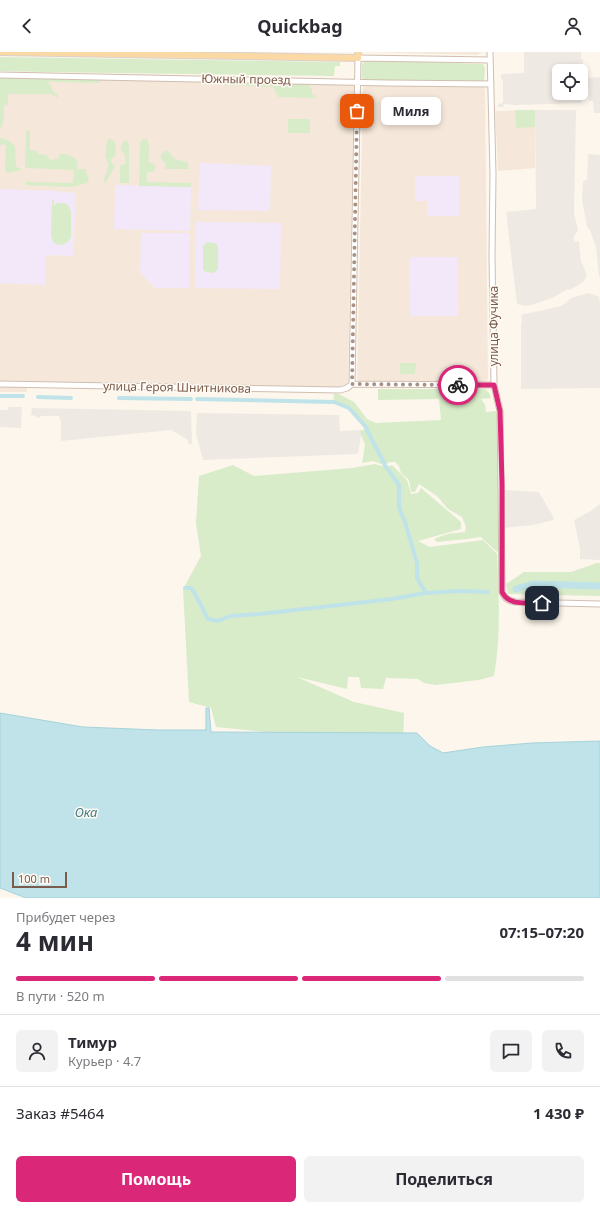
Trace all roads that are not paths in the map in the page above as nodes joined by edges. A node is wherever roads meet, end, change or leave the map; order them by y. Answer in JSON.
{"nodes":[{"id":1,"x":0,"y":52,"type":"edge"},
{"id":2,"x":490,"y":52,"type":"edge"},
{"id":3,"x":358,"y":55,"type":"edge"},
{"id":4,"x":490,"y":60,"type":"junction"},
{"id":5,"x":0,"y":75,"type":"edge"},
{"id":6,"x":357,"y":82,"type":"junction"},
{"id":7,"x":491,"y":84,"type":"junction"},
{"id":8,"x":0,"y":384,"type":"edge"},
{"id":9,"x":352,"y":384,"type":"junction"},
{"id":10,"x":494,"y":385,"type":"junction"},
{"id":11,"x":600,"y":604,"type":"edge"}],
"edges":[{"from":1,"to":3,"type":"main road"},
{"from":2,"to":4,"type":"street","name":"улица Фучика"},
{"from":3,"to":4,"type":"street"},
{"from":3,"to":6,"type":"street"},
{"from":4,"to":7,"type":"street","name":"улица Фучика"},
{"from":5,"to":6,"type":"street","name":"Южный проезд"},
{"from":6,"to":7,"type":"street","name":"Южный проезд"},
{"from":6,"to":9,"type":"street"},
{"from":7,"to":10,"type":"street","name":"улица Фучика"},
{"from":8,"to":9,"type":"street","name":"улица Героя Шнитникова"},
{"from":9,"to":10,"type":"street","name":"улица Героя Шнитникова"},
{"from":10,"to":11,"type":"street","name":"улица Фучика"}]}
